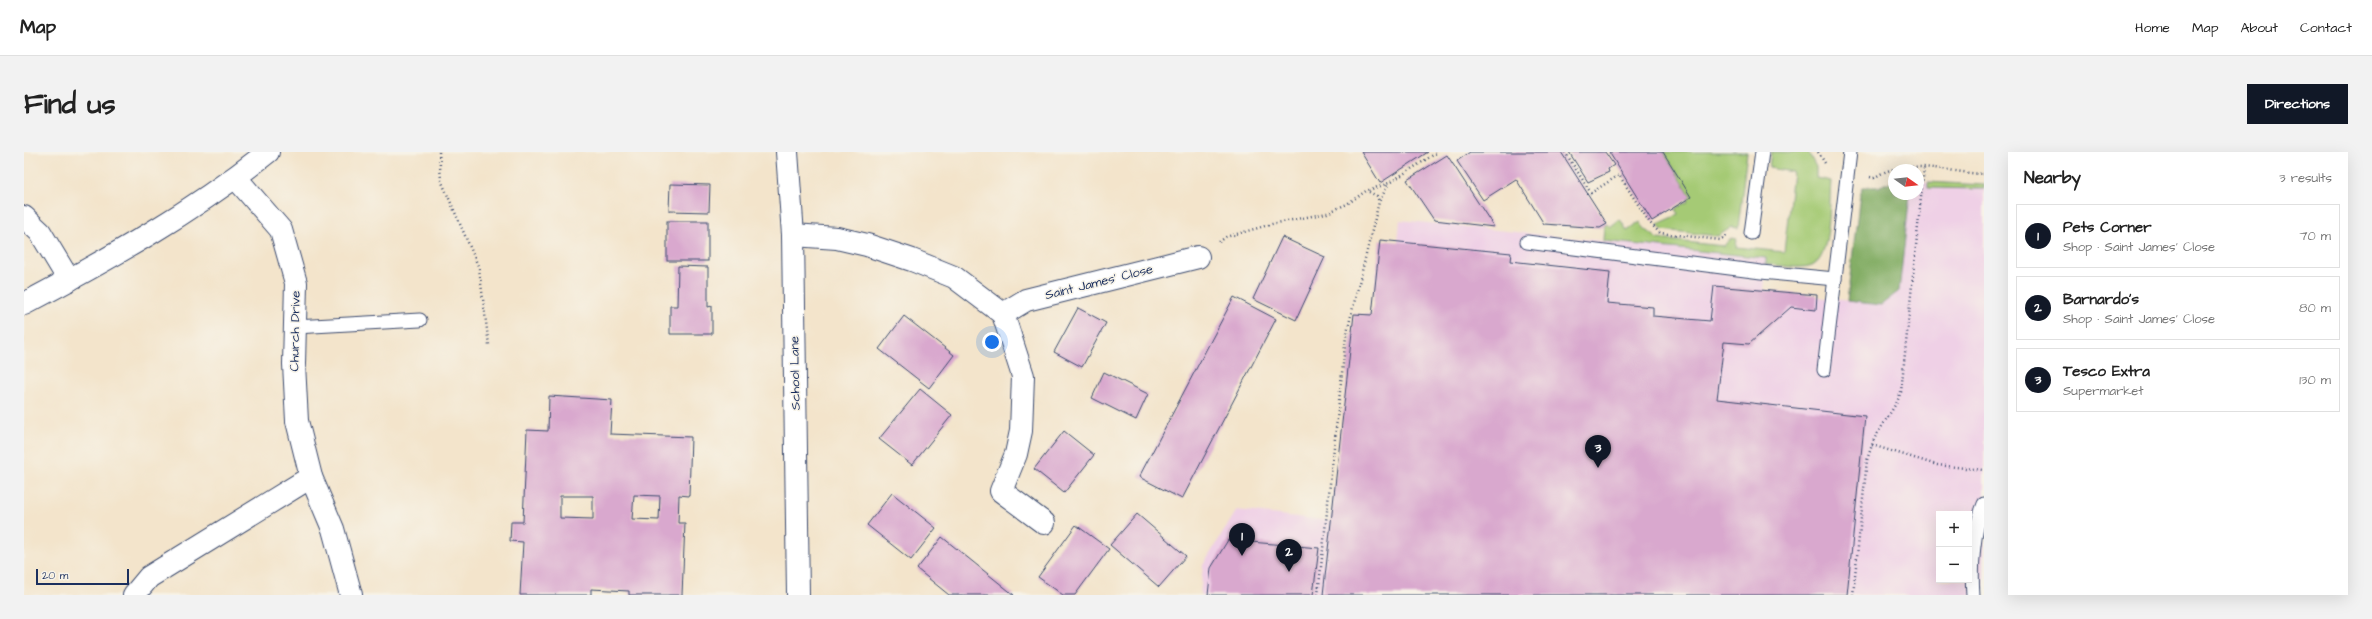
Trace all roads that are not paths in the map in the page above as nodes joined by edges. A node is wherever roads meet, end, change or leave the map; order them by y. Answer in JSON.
{"nodes":[{"id":1,"x":268,"y":152,"type":"edge"},
{"id":2,"x":787,"y":152,"type":"edge"},
{"id":3,"x":1762,"y":152,"type":"edge"},
{"id":4,"x":1850,"y":152,"type":"edge"},
{"id":5,"x":236,"y":178,"type":"junction"},
{"id":6,"x":24,"y":217,"type":"edge"},
{"id":7,"x":1751,"y":233,"type":"road end"},
{"id":8,"x":793,"y":235,"type":"junction"},
{"id":9,"x":1528,"y":242,"type":"dead end"},
{"id":10,"x":1198,"y":257,"type":"road end"},
{"id":11,"x":1835,"y":279,"type":"junction"},
{"id":12,"x":69,"y":280,"type":"junction"},
{"id":13,"x":24,"y":304,"type":"edge"},
{"id":14,"x":1003,"y":314,"type":"junction"},
{"id":15,"x":420,"y":320,"type":"dead end"},
{"id":16,"x":295,"y":327,"type":"junction"},
{"id":17,"x":1824,"y":370,"type":"dead end"},
{"id":18,"x":311,"y":477,"type":"junction"},
{"id":19,"x":1984,"y":504,"type":"edge"},
{"id":20,"x":1044,"y":523,"type":"dead end"},
{"id":21,"x":134,"y":595,"type":"edge"},
{"id":22,"x":351,"y":595,"type":"edge"},
{"id":23,"x":798,"y":595,"type":"edge"},
{"id":24,"x":1973,"y":595,"type":"edge"}],
"edges":[{"from":1,"to":5,"type":"street"},
{"from":2,"to":8,"type":"street","name":"School Lane"},
{"from":3,"to":7,"type":"lane"},
{"from":4,"to":11,"type":"lane"},
{"from":5,"to":12,"type":"street"},
{"from":5,"to":16,"type":"street","name":"Church Drive"},
{"from":6,"to":12,"type":"street"},
{"from":8,"to":14,"type":"street"},
{"from":8,"to":23,"type":"street","name":"School Lane"},
{"from":9,"to":11,"type":"lane"},
{"from":10,"to":14,"type":"street","name":"Saint James' Close"},
{"from":11,"to":17,"type":"lane"},
{"from":12,"to":13,"type":"street"},
{"from":14,"to":20,"type":"street"},
{"from":15,"to":16,"type":"lane"},
{"from":16,"to":18,"type":"street","name":"Church Drive"},
{"from":18,"to":21,"type":"street"},
{"from":18,"to":22,"type":"street","name":"Church Drive"},
{"from":19,"to":24,"type":"lane"}]}
